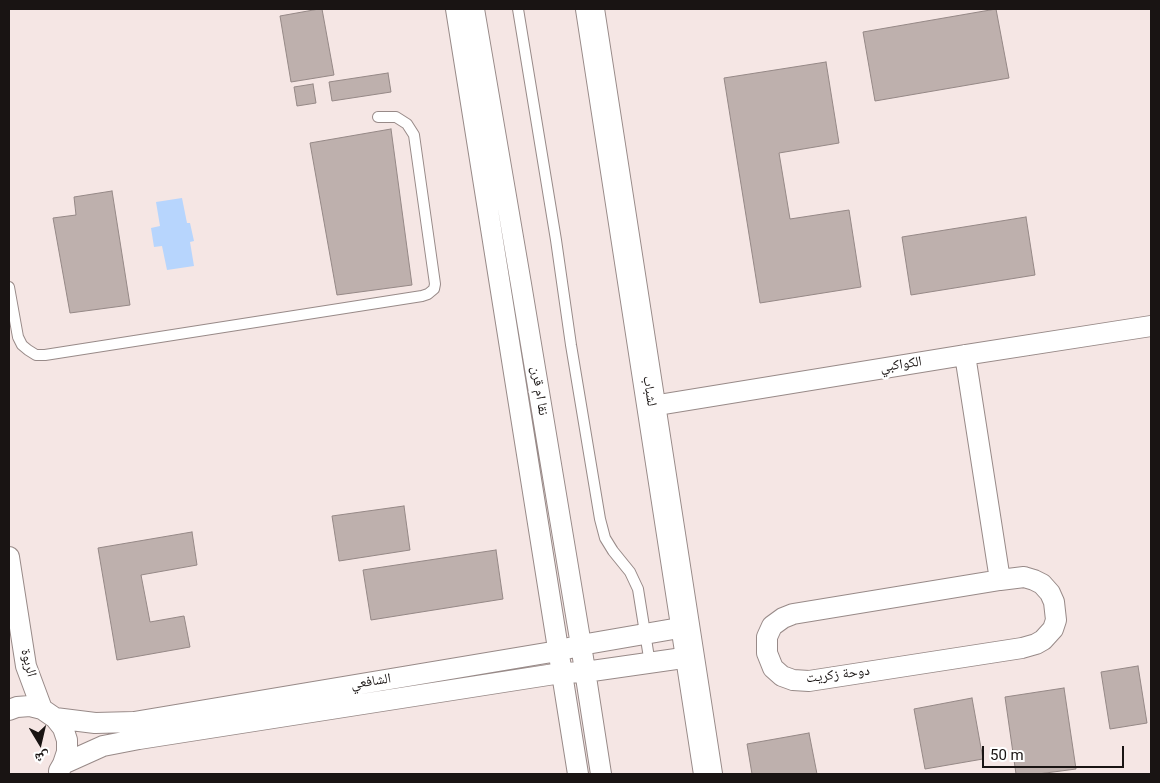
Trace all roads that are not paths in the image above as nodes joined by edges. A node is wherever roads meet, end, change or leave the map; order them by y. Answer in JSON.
{"nodes":[{"id":1,"x":456,"y":9,"type":"edge"},
{"id":2,"x":474,"y":9,"type":"edge"},
{"id":3,"x":518,"y":9,"type":"edge"},
{"id":4,"x":590,"y":9,"type":"edge"},
{"id":5,"x":378,"y":117,"type":"dead end"},
{"id":6,"x":9,"y":287,"type":"edge"},
{"id":7,"x":1151,"y":326,"type":"edge"},
{"id":8,"x":965,"y":355,"type":"junction"},
{"id":9,"x":652,"y":406,"type":"junction"},
{"id":10,"x":9,"y":557,"type":"edge"},
{"id":11,"x":1000,"y":580,"type":"junction"},
{"id":12,"x":685,"y":627,"type":"junction"},
{"id":13,"x":646,"y":634,"type":"junction"},
{"id":14,"x":581,"y":645,"type":"junction"},
{"id":15,"x":558,"y":651,"type":"junction"},
{"id":16,"x":690,"y":657,"type":"junction"},
{"id":17,"x":650,"y":664,"type":"junction"},
{"id":18,"x":585,"y":672,"type":"junction"},
{"id":19,"x":561,"y":673,"type":"junction"},
{"id":20,"x":9,"y":710,"type":"edge"},
{"id":21,"x":49,"y":713,"type":"junction"},
{"id":22,"x":59,"y":770,"type":"edge"},
{"id":23,"x":578,"y":774,"type":"edge"},
{"id":24,"x":601,"y":774,"type":"edge"},
{"id":25,"x":708,"y":774,"type":"edge"}],
"edges":[{"from":1,"to":15,"type":"street","name":"نقا ام قرن"},
{"from":2,"to":14,"type":"street","name":"نقا ام قرن"},
{"from":3,"to":13,"type":"lane"},
{"from":4,"to":9,"type":"street","name":"لشباب"},
{"from":5,"to":6,"type":"lane"},
{"from":7,"to":8,"type":"street","name":"الكواكبي"},
{"from":8,"to":9,"type":"street","name":"الكواكبي"},
{"from":8,"to":11,"type":"street"},
{"from":9,"to":12,"type":"street","name":"لشباب"},
{"from":10,"to":21,"type":"street","name":"الربوة"},
{"from":11,"to":11,"type":"street","name":"دوحة زكريت"},
{"from":12,"to":13,"type":"street","name":"الشافعي"},
{"from":12,"to":16,"type":"street","name":"لشباب"},
{"from":13,"to":14,"type":"street","name":"الشافعي"},
{"from":13,"to":17,"type":"lane"},
{"from":14,"to":15,"type":"street","name":"الشافعي"},
{"from":14,"to":18,"type":"street","name":"نقا ام قرن"},
{"from":15,"to":19,"type":"street","name":"نقا ام قرن"},
{"from":15,"to":21,"type":"street","name":"الشافعي"},
{"from":16,"to":17,"type":"street","name":"الشافعي"},
{"from":16,"to":25,"type":"street","name":"لشباب"},
{"from":17,"to":18,"type":"street","name":"الشافعي"},
{"from":18,"to":19,"type":"street","name":"الشافعي"},
{"from":18,"to":24,"type":"street","name":"نقا ام قرن"},
{"from":19,"to":22,"type":"street","name":"الشافعي"},
{"from":19,"to":23,"type":"street","name":"نقا ام قرن"},
{"from":20,"to":21,"type":"street","name":"الشافعي"},
{"from":21,"to":22,"type":"street","name":"الربوة"}]}
